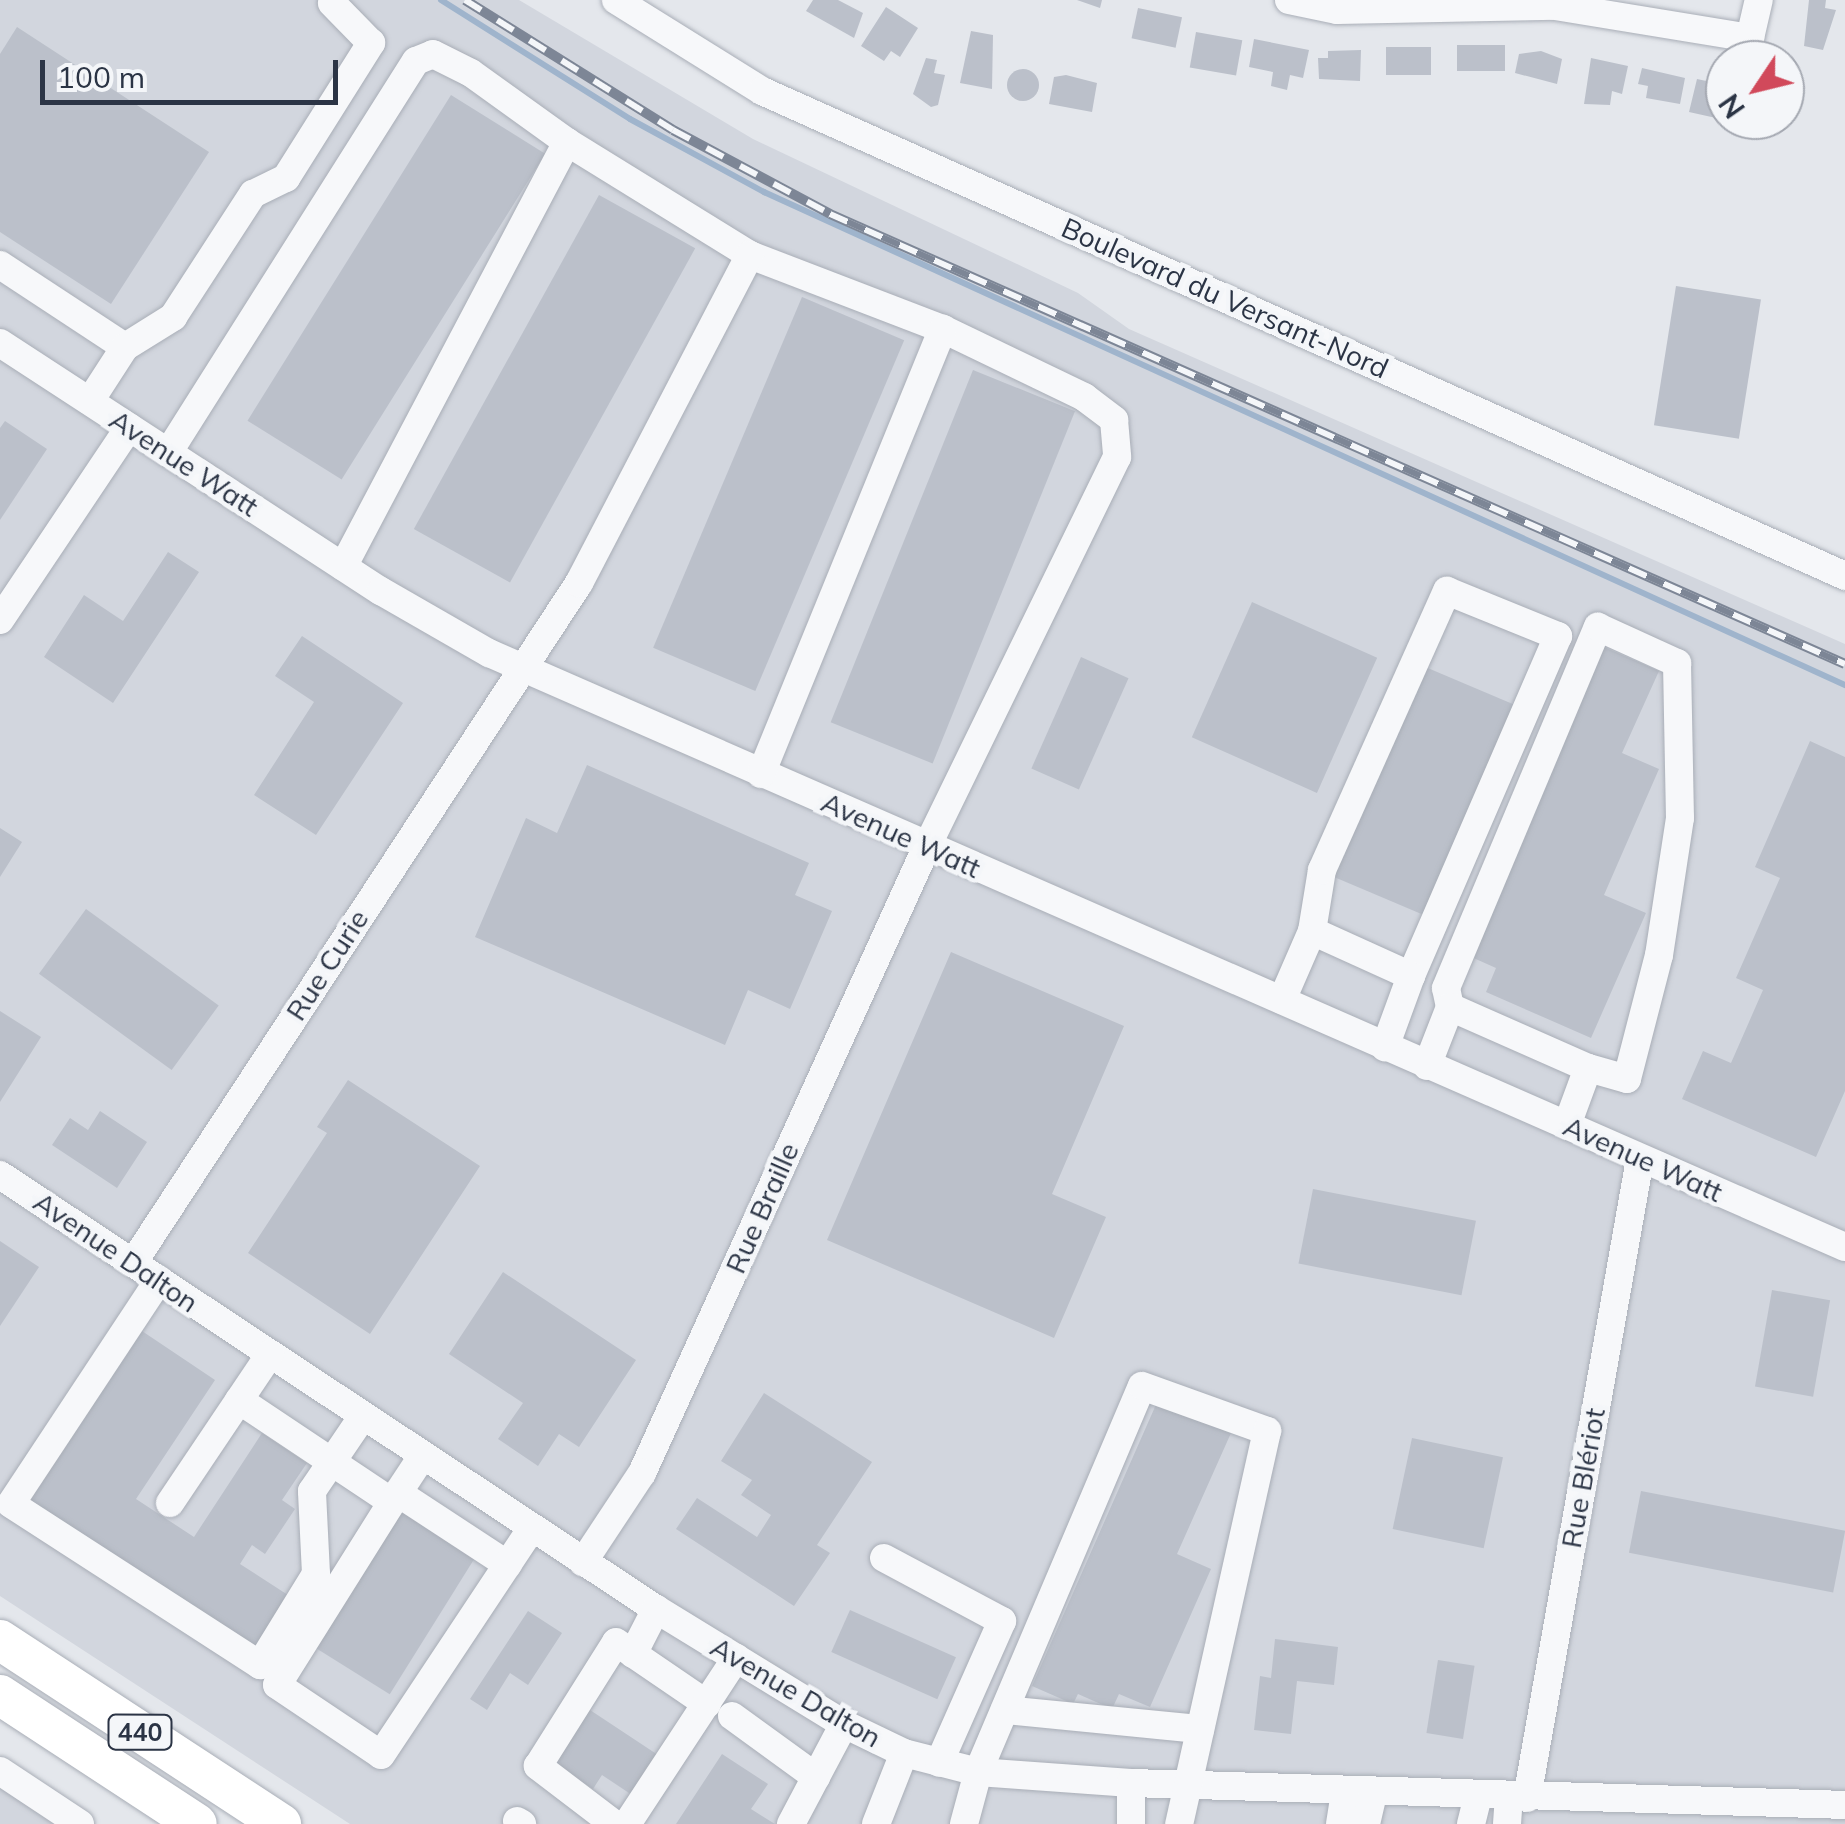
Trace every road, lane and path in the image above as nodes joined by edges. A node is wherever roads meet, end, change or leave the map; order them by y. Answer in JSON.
{"nodes":[{"id":1,"x":616,"y":0,"type":"edge"},
{"id":2,"x":1290,"y":0,"type":"edge"},
{"id":3,"x":1759,"y":0,"type":"edge"},
{"id":4,"x":332,"y":3,"type":"dead end"},
{"id":5,"x":1556,"y":3,"type":"edge"},
{"id":6,"x":1337,"y":5,"type":"edge"},
{"id":7,"x":567,"y":142,"type":"junction"},
{"id":8,"x":750,"y":254,"type":"junction"},
{"id":9,"x":0,"y":264,"type":"edge"},
{"id":10,"x":942,"y":330,"type":"junction"},
{"id":11,"x":0,"y":342,"type":"edge"},
{"id":12,"x":125,"y":347,"type":"junction"},
{"id":13,"x":90,"y":401,"type":"junction"},
{"id":14,"x":129,"y":426,"type":"junction"},
{"id":15,"x":168,"y":453,"type":"junction"},
{"id":16,"x":343,"y":567,"type":"junction"},
{"id":17,"x":1845,"y":576,"type":"edge"},
{"id":18,"x":0,"y":620,"type":"edge"},
{"id":19,"x":520,"y":667,"type":"junction"},
{"id":20,"x":761,"y":774,"type":"junction"},
{"id":21,"x":927,"y":846,"type":"junction"},
{"id":22,"x":1312,"y":932,"type":"junction"},
{"id":23,"x":1412,"y":976,"type":"junction"},
{"id":24,"x":1282,"y":1000,"type":"junction"},
{"id":25,"x":1450,"y":1007,"type":"junction"},
{"id":26,"x":1385,"y":1047,"type":"junction"},
{"id":27,"x":1427,"y":1066,"type":"junction"},
{"id":28,"x":1588,"y":1068,"type":"junction"},
{"id":29,"x":1567,"y":1125,"type":"junction"},
{"id":30,"x":1640,"y":1159,"type":"junction"},
{"id":31,"x":0,"y":1175,"type":"edge"},
{"id":32,"x":1845,"y":1247,"type":"edge"},
{"id":33,"x":133,"y":1263,"type":"junction"},
{"id":34,"x":159,"y":1280,"type":"junction"},
{"id":35,"x":270,"y":1354,"type":"junction"},
{"id":36,"x":239,"y":1400,"type":"junction"},
{"id":37,"x":362,"y":1416,"type":"junction"},
{"id":38,"x":423,"y":1456,"type":"junction"},
{"id":39,"x":331,"y":1462,"type":"junction"},
{"id":40,"x":395,"y":1498,"type":"junction"},
{"id":41,"x":170,"y":1503,"type":"dead end"},
{"id":42,"x":532,"y":1528,"type":"junction"},
{"id":43,"x":884,"y":1558,"type":"dead end"},
{"id":44,"x":583,"y":1562,"type":"junction"},
{"id":45,"x":508,"y":1564,"type":"junction"},
{"id":46,"x":656,"y":1609,"type":"junction"},
{"id":47,"x":0,"y":1640,"type":"edge"},
{"id":48,"x":633,"y":1654,"type":"junction"},
{"id":49,"x":736,"y":1658,"type":"junction"},
{"id":50,"x":0,"y":1695,"type":"edge"},
{"id":51,"x":719,"y":1710,"type":"junction"},
{"id":52,"x":1006,"y":1710,"type":"junction"},
{"id":53,"x":844,"y":1724,"type":"junction"},
{"id":54,"x":1200,"y":1729,"type":"junction"},
{"id":55,"x":904,"y":1753,"type":"junction"},
{"id":56,"x":938,"y":1763,"type":"junction"},
{"id":57,"x":0,"y":1772,"type":"edge"},
{"id":58,"x":978,"y":1772,"type":"junction"},
{"id":59,"x":816,"y":1777,"type":"junction"},
{"id":60,"x":1131,"y":1783,"type":"junction"},
{"id":61,"x":1187,"y":1784,"type":"junction"},
{"id":62,"x":1359,"y":1794,"type":"junction"},
{"id":63,"x":1514,"y":1806,"type":"edge"},
{"id":64,"x":1845,"y":1806,"type":"edge"},
{"id":65,"x":1475,"y":1810,"type":"edge"},
{"id":66,"x":1717,"y":1813,"type":"edge"},
{"id":67,"x":1809,"y":1814,"type":"edge"},
{"id":68,"x":80,"y":1824,"type":"edge"},
{"id":69,"x":197,"y":1824,"type":"edge"},
{"id":70,"x":281,"y":1824,"type":"edge"},
{"id":71,"x":614,"y":1824,"type":"edge"},
{"id":72,"x":628,"y":1824,"type":"edge"},
{"id":73,"x":791,"y":1824,"type":"edge"},
{"id":74,"x":876,"y":1824,"type":"edge"},
{"id":75,"x":964,"y":1824,"type":"edge"},
{"id":76,"x":1131,"y":1824,"type":"edge"},
{"id":77,"x":1179,"y":1824,"type":"edge"},
{"id":78,"x":1340,"y":1824,"type":"edge"},
{"id":79,"x":1366,"y":1824,"type":"edge"}],
"edges":[{"from":1,"to":17,"type":"street","name":"Boulevard du Versant-Nord"},
{"from":2,"to":6,"type":"street"},
{"from":3,"to":5,"type":"street"},
{"from":4,"to":12,"type":"street"},
{"from":5,"to":6,"type":"street"},
{"from":7,"to":8,"type":"street","name":"Rue Braille"},
{"from":7,"to":15,"type":"street","name":"Rue Braille"},
{"from":7,"to":16,"type":"street"},
{"from":8,"to":10,"type":"street","name":"Rue Braille"},
{"from":8,"to":19,"type":"street","name":"Rue Curie"},
{"from":9,"to":12,"type":"street"},
{"from":10,"to":20,"type":"street"},
{"from":10,"to":21,"type":"street","name":"Rue Braille"},
{"from":11,"to":13,"type":"street","name":"Avenue Watt"},
{"from":12,"to":13,"type":"street"},
{"from":13,"to":14,"type":"street","name":"Avenue Watt"},
{"from":14,"to":15,"type":"street","name":"Avenue Watt"},
{"from":14,"to":18,"type":"street"},
{"from":15,"to":16,"type":"street","name":"Avenue Watt"},
{"from":16,"to":19,"type":"street","name":"Avenue Watt"},
{"from":19,"to":20,"type":"street","name":"Avenue Watt"},
{"from":19,"to":33,"type":"street","name":"Rue Curie"},
{"from":20,"to":21,"type":"street","name":"Avenue Watt"},
{"from":21,"to":24,"type":"street","name":"Avenue Watt"},
{"from":21,"to":44,"type":"street","name":"Rue Braille"},
{"from":22,"to":23,"type":"street"},
{"from":22,"to":23,"type":"street"},
{"from":22,"to":24,"type":"street"},
{"from":23,"to":26,"type":"street"},
{"from":24,"to":26,"type":"street","name":"Avenue Watt"},
{"from":25,"to":27,"type":"street"},
{"from":25,"to":28,"type":"street"},
{"from":25,"to":28,"type":"street"},
{"from":26,"to":27,"type":"street","name":"Avenue Watt"},
{"from":27,"to":29,"type":"street","name":"Avenue Watt"},
{"from":28,"to":29,"type":"street"},
{"from":29,"to":30,"type":"street","name":"Avenue Watt"},
{"from":30,"to":32,"type":"street","name":"Avenue Watt"},
{"from":30,"to":63,"type":"street","name":"Rue Blériot"},
{"from":31,"to":33,"type":"street","name":"Avenue Dalton"},
{"from":33,"to":34,"type":"street","name":"Avenue Dalton"},
{"from":34,"to":35,"type":"street","name":"Avenue Dalton"},
{"from":34,"to":39,"type":"street"},
{"from":35,"to":36,"type":"street"},
{"from":35,"to":37,"type":"street","name":"Avenue Dalton"},
{"from":36,"to":39,"type":"street"},
{"from":36,"to":41,"type":"street"},
{"from":37,"to":38,"type":"street","name":"Avenue Dalton"},
{"from":37,"to":39,"type":"street"},
{"from":38,"to":40,"type":"street"},
{"from":38,"to":42,"type":"street","name":"Avenue Dalton"},
{"from":39,"to":40,"type":"street"},
{"from":40,"to":45,"type":"street"},
{"from":40,"to":45,"type":"street"},
{"from":42,"to":44,"type":"street","name":"Avenue Dalton"},
{"from":42,"to":45,"type":"street"},
{"from":43,"to":56,"type":"street"},
{"from":44,"to":46,"type":"street","name":"Avenue Dalton"},
{"from":46,"to":48,"type":"street"},
{"from":46,"to":49,"type":"street","name":"Avenue Dalton"},
{"from":47,"to":70,"type":"highway","number":"440"},
{"from":48,"to":51,"type":"street"},
{"from":48,"to":71,"type":"street"},
{"from":49,"to":51,"type":"street"},
{"from":49,"to":53,"type":"street","name":"Avenue Dalton"},
{"from":50,"to":69,"type":"highway","number":"440"},
{"from":51,"to":59,"type":"street"},
{"from":51,"to":72,"type":"street"},
{"from":52,"to":54,"type":"street"},
{"from":52,"to":54,"type":"street"},
{"from":52,"to":58,"type":"street"},
{"from":53,"to":55,"type":"street","name":"Avenue Dalton"},
{"from":53,"to":59,"type":"street"},
{"from":54,"to":61,"type":"street"},
{"from":55,"to":56,"type":"street","name":"Avenue Dalton"},
{"from":55,"to":74,"type":"street"},
{"from":56,"to":58,"type":"street","name":"Avenue Dalton"},
{"from":57,"to":68,"type":"street"},
{"from":58,"to":60,"type":"street","name":"Avenue Dalton"},
{"from":58,"to":75,"type":"street"},
{"from":59,"to":73,"type":"street"},
{"from":60,"to":61,"type":"street","name":"Avenue Dalton"},
{"from":60,"to":76,"type":"street"},
{"from":61,"to":62,"type":"street","name":"Avenue Dalton"},
{"from":61,"to":77,"type":"street"},
{"from":62,"to":65,"type":"street","name":"Avenue Dalton"},
{"from":62,"to":78,"type":"street"},
{"from":62,"to":79,"type":"street"},
{"from":63,"to":65,"type":"street","name":"Avenue Dalton"},
{"from":63,"to":66,"type":"street","name":"Avenue Dalton"},
{"from":64,"to":67,"type":"street","name":"Avenue Dalton"},
{"from":66,"to":67,"type":"street","name":"Avenue Dalton"}]}
